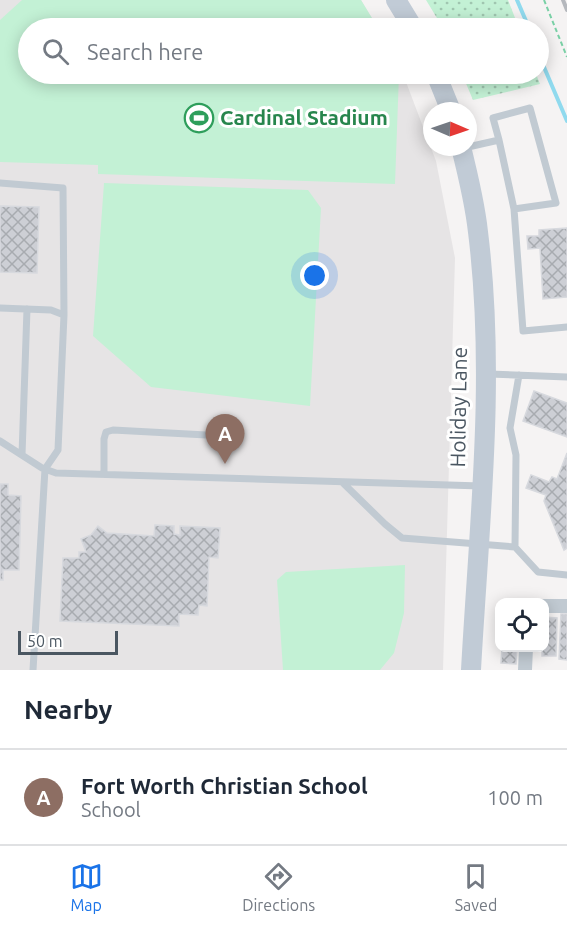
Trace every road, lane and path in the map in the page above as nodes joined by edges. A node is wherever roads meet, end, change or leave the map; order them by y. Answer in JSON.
{"nodes":[{"id":1,"x":396,"y":0,"type":"edge"},
{"id":2,"x":544,"y":0,"type":"edge"},
{"id":3,"x":407,"y":18,"type":"edge"},
{"id":4,"x":567,"y":57,"type":"edge"},
{"id":5,"x":440,"y":84,"type":"edge"},
{"id":6,"x":447,"y":102,"type":"edge"},
{"id":7,"x":499,"y":140,"type":"junction"},
{"id":8,"x":477,"y":144,"type":"edge"},
{"id":9,"x":466,"y":156,"type":"edge"},
{"id":10,"x":0,"y":183,"type":"edge"},
{"id":11,"x":514,"y":209,"type":"junction"},
{"id":12,"x":0,"y":308,"type":"edge"},
{"id":13,"x":27,"y":309,"type":"junction"},
{"id":14,"x":64,"y":315,"type":"junction"},
{"id":15,"x":567,"y":327,"type":"edge"},
{"id":16,"x":484,"y":374,"type":"junction"},
{"id":17,"x":519,"y":375,"type":"junction"},
{"id":18,"x":567,"y":377,"type":"edge"},
{"id":19,"x":225,"y":436,"type":"dead end"},
{"id":20,"x":0,"y":441,"type":"edge"},
{"id":21,"x":22,"y":455,"type":"junction"},
{"id":22,"x":45,"y":469,"type":"junction"},
{"id":23,"x":104,"y":474,"type":"junction"},
{"id":24,"x":342,"y":482,"type":"junction"},
{"id":25,"x":481,"y":486,"type":"junction"},
{"id":26,"x":478,"y":544,"type":"junction"},
{"id":27,"x":515,"y":547,"type":"junction"},
{"id":28,"x":567,"y":575,"type":"edge"},
{"id":29,"x":549,"y":606,"type":"edge"},
{"id":30,"x":567,"y":606,"type":"edge"},
{"id":31,"x":526,"y":652,"type":"edge"},
{"id":32,"x":33,"y":670,"type":"edge"},
{"id":33,"x":471,"y":670,"type":"edge"},
{"id":34,"x":525,"y":670,"type":"edge"}],
"edges":[{"from":1,"to":3,"type":"street"},
{"from":2,"to":4,"type":"path"},
{"from":5,"to":6,"type":"street"},
{"from":7,"to":8,"type":"lane"},
{"from":7,"to":11,"type":"lane"},
{"from":7,"to":11,"type":"lane"},
{"from":9,"to":16,"type":"street","name":"Holiday Lane"},
{"from":10,"to":14,"type":"lane"},
{"from":11,"to":15,"type":"lane"},
{"from":12,"to":13,"type":"lane"},
{"from":13,"to":14,"type":"lane"},
{"from":13,"to":21,"type":"lane"},
{"from":14,"to":22,"type":"lane"},
{"from":16,"to":17,"type":"lane"},
{"from":16,"to":25,"type":"street","name":"Holiday Lane"},
{"from":17,"to":18,"type":"lane"},
{"from":17,"to":27,"type":"lane"},
{"from":19,"to":23,"type":"lane"},
{"from":20,"to":21,"type":"lane"},
{"from":21,"to":22,"type":"lane"},
{"from":22,"to":23,"type":"lane"},
{"from":22,"to":32,"type":"lane"},
{"from":23,"to":24,"type":"lane"},
{"from":24,"to":25,"type":"lane"},
{"from":24,"to":26,"type":"lane"},
{"from":25,"to":26,"type":"street","name":"Holiday Lane"},
{"from":26,"to":27,"type":"lane"},
{"from":26,"to":33,"type":"street","name":"Holiday Lane"},
{"from":27,"to":28,"type":"lane"},
{"from":29,"to":30,"type":"street"},
{"from":31,"to":34,"type":"street"}]}
